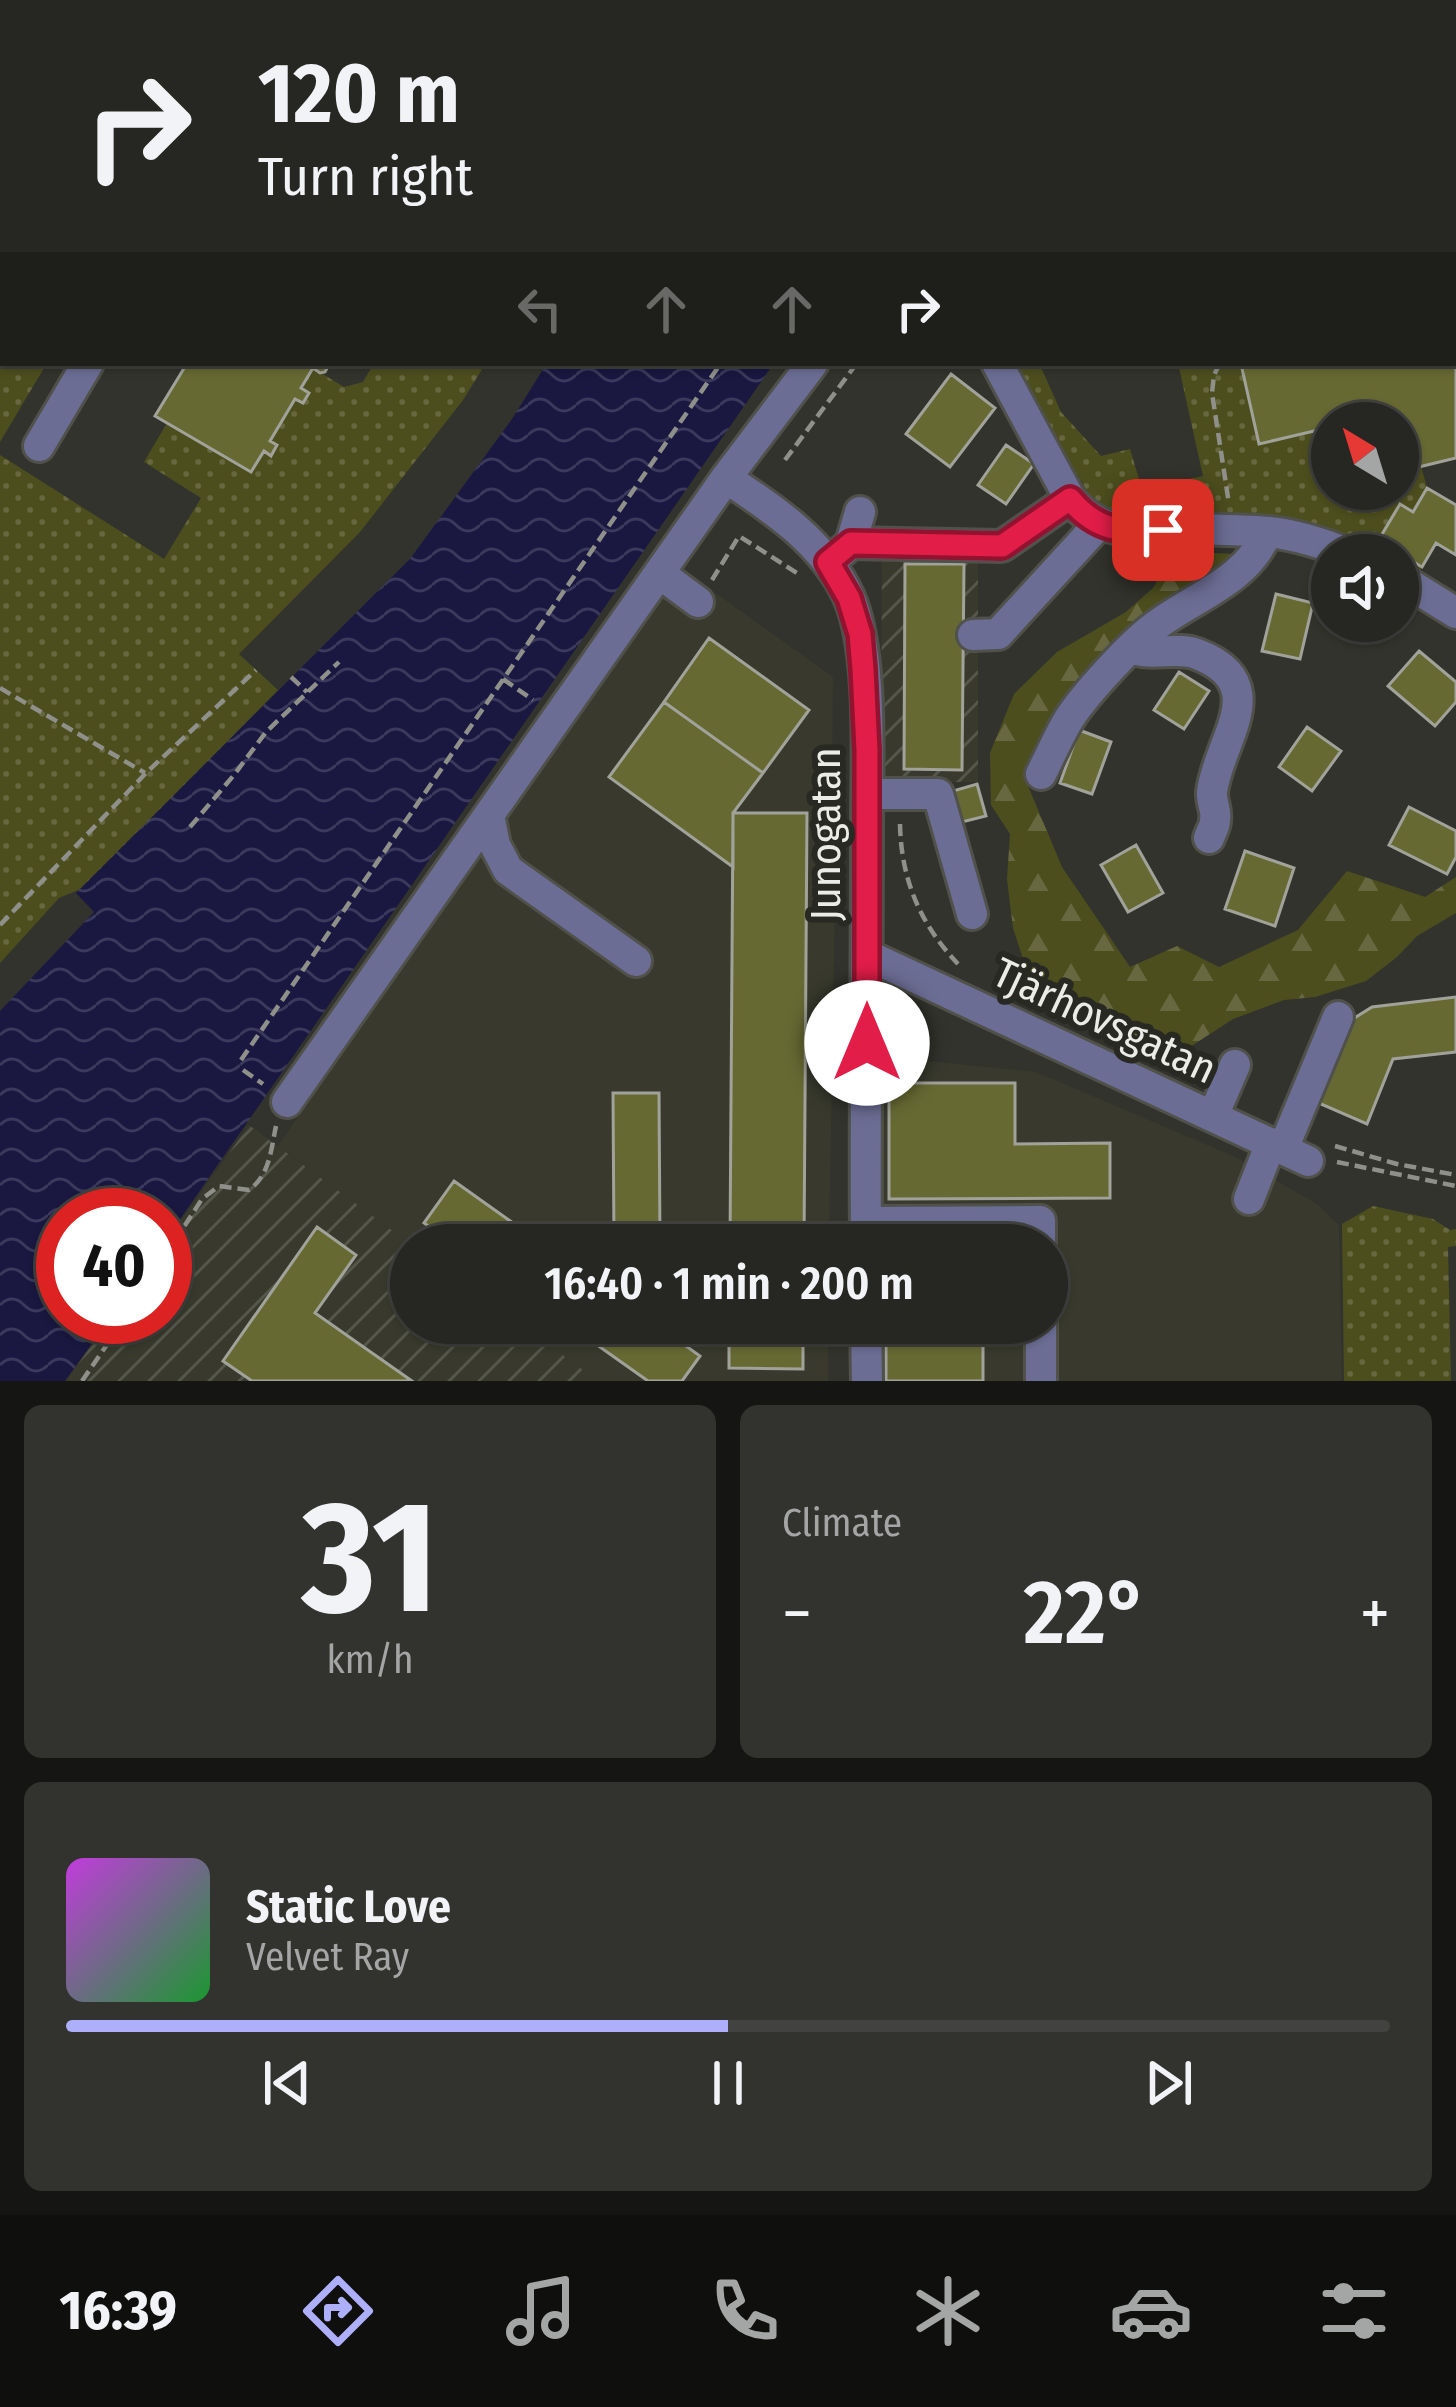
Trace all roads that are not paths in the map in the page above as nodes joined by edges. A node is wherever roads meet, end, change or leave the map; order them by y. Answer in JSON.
{"nodes":[{"id":1,"x":86,"y":366,"type":"edge"},
{"id":2,"x":811,"y":366,"type":"edge"},
{"id":3,"x":999,"y":366,"type":"edge"},
{"id":4,"x":39,"y":446,"type":"dead end"},
{"id":5,"x":726,"y":478,"type":"junction"},
{"id":6,"x":1070,"y":499,"type":"junction"},
{"id":7,"x":860,"y":512,"type":"dead end"},
{"id":8,"x":1099,"y":524,"type":"junction"},
{"id":9,"x":1267,"y":532,"type":"junction"},
{"id":10,"x":1311,"y":541,"type":"edge"},
{"id":11,"x":828,"y":561,"type":"junction"},
{"id":12,"x":659,"y":573,"type":"junction"},
{"id":13,"x":1419,"y":590,"type":"edge"},
{"id":14,"x":698,"y":602,"type":"road end"},
{"id":15,"x":1456,"y":613,"type":"edge"},
{"id":16,"x":973,"y":635,"type":"dead end"},
{"id":17,"x":1132,"y":648,"type":"junction"},
{"id":18,"x":1041,"y":774,"type":"dead end"},
{"id":19,"x":867,"y":794,"type":"junction"},
{"id":20,"x":489,"y":815,"type":"junction"},
{"id":21,"x":1209,"y":838,"type":"dead end"},
{"id":22,"x":972,"y":914,"type":"dead end"},
{"id":23,"x":868,"y":955,"type":"junction"},
{"id":24,"x":636,"y":961,"type":"dead end"},
{"id":25,"x":1338,"y":1017,"type":"dead end"},
{"id":26,"x":1234,"y":1065,"type":"dead end"},
{"id":27,"x":279,"y":1096,"type":"road end"},
{"id":28,"x":1213,"y":1116,"type":"junction"},
{"id":29,"x":1288,"y":1145,"type":"junction"},
{"id":30,"x":1249,"y":1199,"type":"dead end"},
{"id":31,"x":866,"y":1224,"type":"edge"},
{"id":32,"x":1008,"y":1224,"type":"edge"},
{"id":33,"x":1040,"y":1224,"type":"edge"},
{"id":34,"x":866,"y":1344,"type":"edge"},
{"id":35,"x":1041,"y":1344,"type":"edge"},
{"id":36,"x":867,"y":1381,"type":"edge"},
{"id":37,"x":1041,"y":1381,"type":"edge"}],
"edges":[{"from":1,"to":4,"type":"street"},
{"from":2,"to":5,"type":"street"},
{"from":3,"to":6,"type":"street"},
{"from":5,"to":11,"type":"street","name":"Junogatan"},
{"from":5,"to":12,"type":"street"},
{"from":6,"to":8,"type":"street"},
{"from":6,"to":11,"type":"street"},
{"from":7,"to":11,"type":"street"},
{"from":8,"to":9,"type":"street"},
{"from":8,"to":16,"type":"street"},
{"from":9,"to":10,"type":"street"},
{"from":9,"to":17,"type":"street"},
{"from":11,"to":19,"type":"street","name":"Junogatan"},
{"from":12,"to":14,"type":"street"},
{"from":12,"to":20,"type":"street"},
{"from":13,"to":15,"type":"street"},
{"from":17,"to":18,"type":"street"},
{"from":17,"to":21,"type":"street"},
{"from":19,"to":22,"type":"street"},
{"from":19,"to":23,"type":"street","name":"Junogatan"},
{"from":20,"to":24,"type":"street"},
{"from":20,"to":27,"type":"street"},
{"from":23,"to":28,"type":"street","name":"Tjärhovsgatan"},
{"from":23,"to":31,"type":"street","name":"Junogatan"},
{"from":25,"to":29,"type":"street"},
{"from":26,"to":28,"type":"street"},
{"from":28,"to":29,"type":"street","name":"Tjärhovsgatan"},
{"from":29,"to":30,"type":"street"},
{"from":32,"to":33,"type":"street"},
{"from":34,"to":36,"type":"street"},
{"from":35,"to":37,"type":"street"}]}
